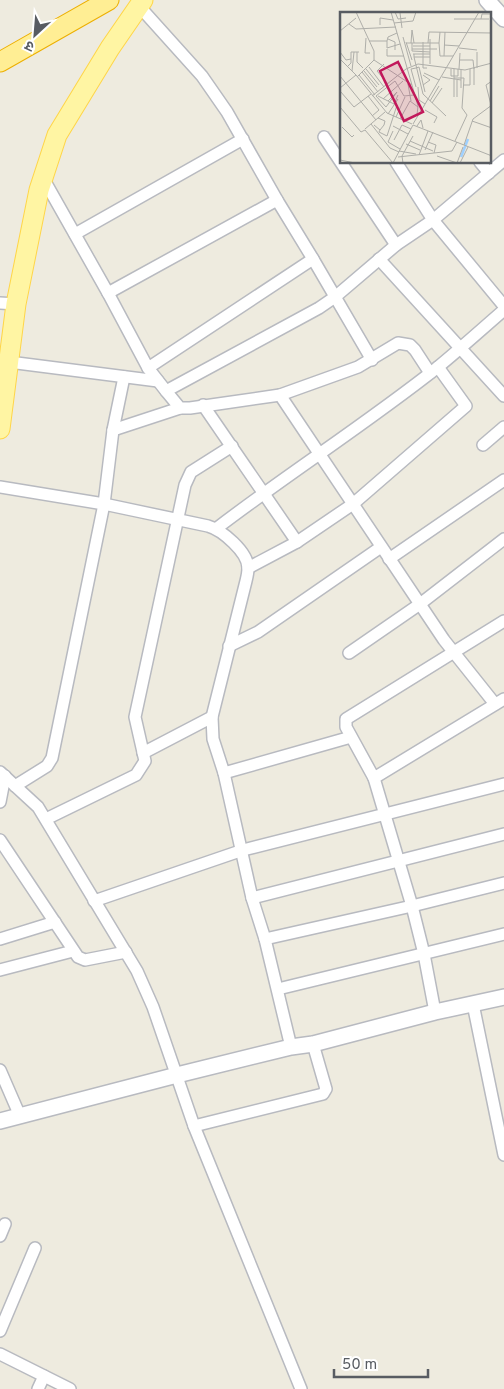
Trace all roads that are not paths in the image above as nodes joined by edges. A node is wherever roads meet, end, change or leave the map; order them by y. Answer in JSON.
{"nodes":[{"id":1,"x":109,"y":0,"type":"edge"},
{"id":2,"x":489,"y":1,"type":"edge"},
{"id":3,"x":141,"y":3,"type":"edge"},
{"id":4,"x":504,"y":18,"type":"edge"},
{"id":5,"x":22,"y":51,"type":"junction"},
{"id":6,"x":0,"y":62,"type":"edge"},
{"id":7,"x":0,"y":69,"type":"edge"},
{"id":8,"x":324,"y":137,"type":"dead end"},
{"id":9,"x":243,"y":138,"type":"junction"},
{"id":10,"x":504,"y":160,"type":"edge"},
{"id":11,"x":340,"y":161,"type":"edge"},
{"id":12,"x":342,"y":164,"type":"edge"},
{"id":13,"x":397,"y":164,"type":"edge"},
{"id":14,"x":482,"y":164,"type":"edge"},
{"id":15,"x":489,"y":173,"type":"junction"},
{"id":16,"x":43,"y":178,"type":"junction"},
{"id":17,"x":277,"y":200,"type":"junction"},
{"id":18,"x":433,"y":220,"type":"junction"},
{"id":19,"x":75,"y":234,"type":"junction"},
{"id":20,"x":396,"y":245,"type":"junction"},
{"id":21,"x":313,"y":258,"type":"junction"},
{"id":22,"x":379,"y":259,"type":"junction"},
{"id":23,"x":108,"y":293,"type":"junction"},
{"id":24,"x":335,"y":297,"type":"junction"},
{"id":25,"x":8,"y":303,"type":"edge"},
{"id":26,"x":504,"y":306,"type":"edge"},
{"id":27,"x":504,"y":310,"type":"edge"},
{"id":28,"x":460,"y":348,"type":"junction"},
{"id":29,"x":372,"y":360,"type":"junction"},
{"id":30,"x":9,"y":362,"type":"junction"},
{"id":31,"x":148,"y":368,"type":"junction"},
{"id":32,"x":434,"y":370,"type":"junction"},
{"id":33,"x":124,"y":376,"type":"junction"},
{"id":34,"x":158,"y":381,"type":"junction"},
{"id":35,"x":166,"y":392,"type":"junction"},
{"id":36,"x":280,"y":395,"type":"junction"},
{"id":37,"x":504,"y":396,"type":"edge"},
{"id":38,"x":203,"y":406,"type":"junction"},
{"id":39,"x":180,"y":408,"type":"junction"},
{"id":40,"x":504,"y":427,"type":"edge"},
{"id":41,"x":0,"y":429,"type":"edge"},
{"id":42,"x":113,"y":430,"type":"junction"},
{"id":43,"x":483,"y":445,"type":"dead end"},
{"id":44,"x":232,"y":446,"type":"junction"},
{"id":45,"x":320,"y":454,"type":"junction"},
{"id":46,"x":504,"y":480,"type":"edge"},
{"id":47,"x":0,"y":487,"type":"edge"},
{"id":48,"x":263,"y":493,"type":"junction"},
{"id":49,"x":104,"y":504,"type":"junction"},
{"id":50,"x":353,"y":504,"type":"junction"},
{"id":51,"x":176,"y":519,"type":"junction"},
{"id":52,"x":216,"y":528,"type":"junction"},
{"id":53,"x":504,"y":539,"type":"edge"},
{"id":54,"x":297,"y":542,"type":"junction"},
{"id":55,"x":381,"y":547,"type":"junction"},
{"id":56,"x":389,"y":559,"type":"junction"},
{"id":57,"x":248,"y":568,"type":"junction"},
{"id":58,"x":420,"y":604,"type":"junction"},
{"id":59,"x":504,"y":621,"type":"edge"},
{"id":60,"x":229,"y":646,"type":"junction"},
{"id":61,"x":454,"y":653,"type":"junction"},
{"id":62,"x":349,"y":654,"type":"dead end"},
{"id":63,"x":500,"y":702,"type":"edge"},
{"id":64,"x":212,"y":717,"type":"junction"},
{"id":65,"x":351,"y":737,"type":"junction"},
{"id":66,"x":143,"y":753,"type":"junction"},
{"id":67,"x":224,"y":773,"type":"junction"},
{"id":68,"x":3,"y":774,"type":"edge"},
{"id":69,"x":374,"y":778,"type":"junction"},
{"id":70,"x":504,"y":784,"type":"edge"},
{"id":71,"x":15,"y":786,"type":"junction"},
{"id":72,"x":0,"y":802,"type":"edge"},
{"id":73,"x":384,"y":814,"type":"junction"},
{"id":74,"x":46,"y":819,"type":"junction"},
{"id":75,"x":504,"y":834,"type":"edge"},
{"id":76,"x":0,"y":840,"type":"edge"},
{"id":77,"x":243,"y":850,"type":"junction"},
{"id":78,"x":400,"y":862,"type":"junction"},
{"id":79,"x":504,"y":883,"type":"edge"},
{"id":80,"x":252,"y":898,"type":"junction"},
{"id":81,"x":94,"y":901,"type":"junction"},
{"id":82,"x":412,"y":906,"type":"junction"},
{"id":83,"x":55,"y":922,"type":"junction"},
{"id":84,"x":504,"y":934,"type":"edge"},
{"id":85,"x":0,"y":938,"type":"edge"},
{"id":86,"x":265,"y":939,"type":"junction"},
{"id":87,"x":73,"y":951,"type":"junction"},
{"id":88,"x":126,"y":952,"type":"junction"},
{"id":89,"x":424,"y":954,"type":"junction"},
{"id":90,"x":0,"y":970,"type":"edge"},
{"id":91,"x":278,"y":989,"type":"junction"},
{"id":92,"x":504,"y":997,"type":"edge"},
{"id":93,"x":473,"y":1004,"type":"junction"},
{"id":94,"x":435,"y":1012,"type":"junction"},
{"id":95,"x":313,"y":1044,"type":"junction"},
{"id":96,"x":291,"y":1047,"type":"junction"},
{"id":97,"x":0,"y":1070,"type":"edge"},
{"id":98,"x":177,"y":1075,"type":"junction"},
{"id":99,"x":20,"y":1116,"type":"junction"},
{"id":100,"x":500,"y":1116,"type":"edge"},
{"id":101,"x":0,"y":1121,"type":"edge"},
{"id":102,"x":194,"y":1126,"type":"junction"},
{"id":103,"x":504,"y":1155,"type":"edge"},
{"id":104,"x":5,"y":1224,"type":"dead end"},
{"id":105,"x":0,"y":1236,"type":"edge"},
{"id":106,"x":34,"y":1248,"type":"dead end"},
{"id":107,"x":0,"y":1331,"type":"edge"},
{"id":108,"x":0,"y":1354,"type":"edge"},
{"id":109,"x":44,"y":1376,"type":"junction"},
{"id":110,"x":38,"y":1389,"type":"edge"},
{"id":111,"x":70,"y":1389,"type":"edge"},
{"id":112,"x":301,"y":1389,"type":"edge"}],
"edges":[{"from":1,"to":5,"type":"highway"},
{"from":2,"to":4,"type":"street"},
{"from":3,"to":9,"type":"street"},
{"from":3,"to":16,"type":"main road"},
{"from":5,"to":6,"type":"highway"},
{"from":5,"to":7,"type":"highway"},
{"from":8,"to":11,"type":"street"},
{"from":9,"to":17,"type":"street"},
{"from":9,"to":19,"type":"street"},
{"from":10,"to":15,"type":"street"},
{"from":12,"to":20,"type":"street"},
{"from":13,"to":18,"type":"street"},
{"from":14,"to":15,"type":"street"},
{"from":15,"to":18,"type":"street"},
{"from":16,"to":19,"type":"street"},
{"from":16,"to":25,"type":"main road"},
{"from":17,"to":21,"type":"street"},
{"from":17,"to":23,"type":"street"},
{"from":18,"to":20,"type":"street"},
{"from":18,"to":26,"type":"street"},
{"from":19,"to":23,"type":"street"},
{"from":20,"to":22,"type":"street"},
{"from":21,"to":24,"type":"street"},
{"from":21,"to":31,"type":"street"},
{"from":22,"to":24,"type":"street"},
{"from":22,"to":28,"type":"street"},
{"from":23,"to":31,"type":"street"},
{"from":24,"to":29,"type":"street"},
{"from":24,"to":35,"type":"street"},
{"from":25,"to":30,"type":"main road"},
{"from":27,"to":28,"type":"street"},
{"from":28,"to":32,"type":"street"},
{"from":28,"to":37,"type":"street"},
{"from":29,"to":32,"type":"street"},
{"from":29,"to":36,"type":"street"},
{"from":30,"to":33,"type":"street"},
{"from":30,"to":41,"type":"main road"},
{"from":31,"to":34,"type":"street"},
{"from":32,"to":45,"type":"street"},
{"from":32,"to":50,"type":"street"},
{"from":33,"to":34,"type":"street"},
{"from":33,"to":42,"type":"street"},
{"from":34,"to":35,"type":"street"},
{"from":35,"to":39,"type":"street"},
{"from":36,"to":38,"type":"street"},
{"from":36,"to":45,"type":"street"},
{"from":38,"to":39,"type":"street"},
{"from":38,"to":44,"type":"street"},
{"from":39,"to":42,"type":"street"},
{"from":40,"to":43,"type":"street"},
{"from":42,"to":49,"type":"street"},
{"from":44,"to":48,"type":"street"},
{"from":44,"to":51,"type":"street"},
{"from":45,"to":48,"type":"street"},
{"from":45,"to":50,"type":"street"},
{"from":46,"to":56,"type":"street"},
{"from":47,"to":49,"type":"street"},
{"from":48,"to":52,"type":"street"},
{"from":48,"to":54,"type":"street"},
{"from":49,"to":51,"type":"street"},
{"from":49,"to":71,"type":"street"},
{"from":50,"to":54,"type":"street"},
{"from":50,"to":55,"type":"street"},
{"from":51,"to":52,"type":"street"},
{"from":51,"to":66,"type":"street"},
{"from":52,"to":57,"type":"street"},
{"from":53,"to":58,"type":"street"},
{"from":54,"to":57,"type":"street"},
{"from":55,"to":56,"type":"street"},
{"from":55,"to":60,"type":"street"},
{"from":56,"to":58,"type":"street"},
{"from":57,"to":60,"type":"street"},
{"from":58,"to":61,"type":"street"},
{"from":58,"to":62,"type":"street"},
{"from":59,"to":61,"type":"street"},
{"from":60,"to":64,"type":"street"},
{"from":61,"to":63,"type":"street"},
{"from":61,"to":65,"type":"street"},
{"from":63,"to":69,"type":"street"},
{"from":64,"to":66,"type":"street"},
{"from":64,"to":67,"type":"street"},
{"from":65,"to":67,"type":"street"},
{"from":65,"to":69,"type":"street"},
{"from":66,"to":74,"type":"street"},
{"from":67,"to":77,"type":"street"},
{"from":68,"to":71,"type":"street"},
{"from":68,"to":72,"type":"street"},
{"from":69,"to":73,"type":"street"},
{"from":70,"to":73,"type":"street"},
{"from":71,"to":74,"type":"street"},
{"from":73,"to":77,"type":"street"},
{"from":73,"to":78,"type":"street"},
{"from":74,"to":81,"type":"street"},
{"from":75,"to":78,"type":"street"},
{"from":76,"to":83,"type":"street"},
{"from":77,"to":80,"type":"street"},
{"from":77,"to":81,"type":"street"},
{"from":78,"to":80,"type":"street"},
{"from":78,"to":82,"type":"street"},
{"from":79,"to":82,"type":"street"},
{"from":80,"to":86,"type":"street"},
{"from":81,"to":88,"type":"street"},
{"from":82,"to":86,"type":"street"},
{"from":82,"to":89,"type":"street"},
{"from":83,"to":85,"type":"street"},
{"from":83,"to":87,"type":"street"},
{"from":84,"to":89,"type":"street"},
{"from":86,"to":91,"type":"street"},
{"from":87,"to":88,"type":"street"},
{"from":87,"to":90,"type":"street"},
{"from":88,"to":98,"type":"street"},
{"from":89,"to":91,"type":"street"},
{"from":89,"to":94,"type":"street"},
{"from":91,"to":96,"type":"street"},
{"from":92,"to":93,"type":"street"},
{"from":93,"to":94,"type":"street"},
{"from":93,"to":100,"type":"street"},
{"from":94,"to":95,"type":"street"},
{"from":95,"to":96,"type":"street"},
{"from":95,"to":102,"type":"street"},
{"from":96,"to":98,"type":"street"},
{"from":97,"to":99,"type":"street"},
{"from":98,"to":99,"type":"street"},
{"from":98,"to":102,"type":"street"},
{"from":99,"to":101,"type":"street"},
{"from":100,"to":103,"type":"street"},
{"from":102,"to":112,"type":"street"},
{"from":104,"to":105,"type":"street"},
{"from":106,"to":107,"type":"street"},
{"from":108,"to":109,"type":"street"},
{"from":109,"to":110,"type":"street"},
{"from":109,"to":111,"type":"street"}]}
